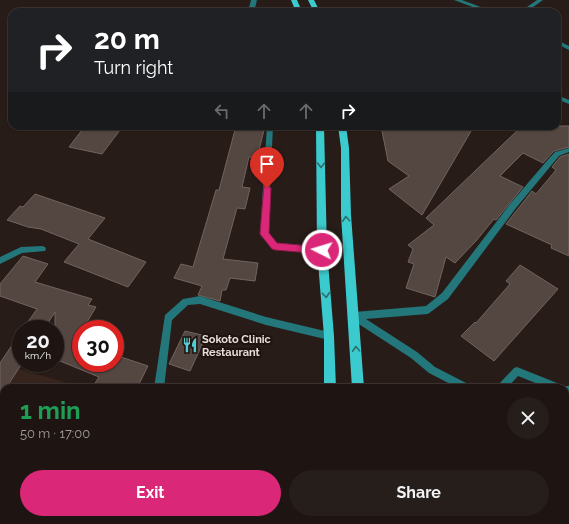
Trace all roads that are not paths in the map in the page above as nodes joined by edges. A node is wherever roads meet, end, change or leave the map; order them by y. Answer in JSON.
{"nodes":[{"id":1,"x":457,"y":0,"type":"edge"},
{"id":2,"x":540,"y":0,"type":"edge"},
{"id":3,"x":480,"y":8,"type":"edge"},
{"id":4,"x":529,"y":8,"type":"edge"},
{"id":5,"x":270,"y":130,"type":"edge"},
{"id":6,"x":320,"y":130,"type":"edge"},
{"id":7,"x":342,"y":130,"type":"edge"},
{"id":8,"x":569,"y":150,"type":"edge"},
{"id":9,"x":42,"y":249,"type":"dead end"},
{"id":10,"x":322,"y":250,"type":"junction"},
{"id":11,"x":0,"y":260,"type":"edge"},
{"id":12,"x":354,"y":316,"type":"junction"},
{"id":13,"x":329,"y":336,"type":"junction"},
{"id":14,"x":160,"y":384,"type":"edge"},
{"id":15,"x":330,"y":384,"type":"edge"},
{"id":16,"x":358,"y":384,"type":"edge"},
{"id":17,"x":459,"y":384,"type":"edge"},
{"id":18,"x":505,"y":384,"type":"edge"},
{"id":19,"x":550,"y":384,"type":"edge"}],
"edges":[{"from":1,"to":3,"type":"street"},
{"from":2,"to":4,"type":"street"},
{"from":5,"to":10,"type":"street"},
{"from":6,"to":10,"type":"main road","one_way":true},
{"from":12,"to":7,"type":"main road","one_way":true},
{"from":8,"to":12,"type":"street"},
{"from":9,"to":11,"type":"street"},
{"from":10,"to":13,"type":"main road","one_way":true},
{"from":16,"to":12,"type":"main road","one_way":true},
{"from":12,"to":17,"type":"street"},
{"from":13,"to":14,"type":"street"},
{"from":13,"to":15,"type":"main road"},
{"from":18,"to":19,"type":"street"}]}
